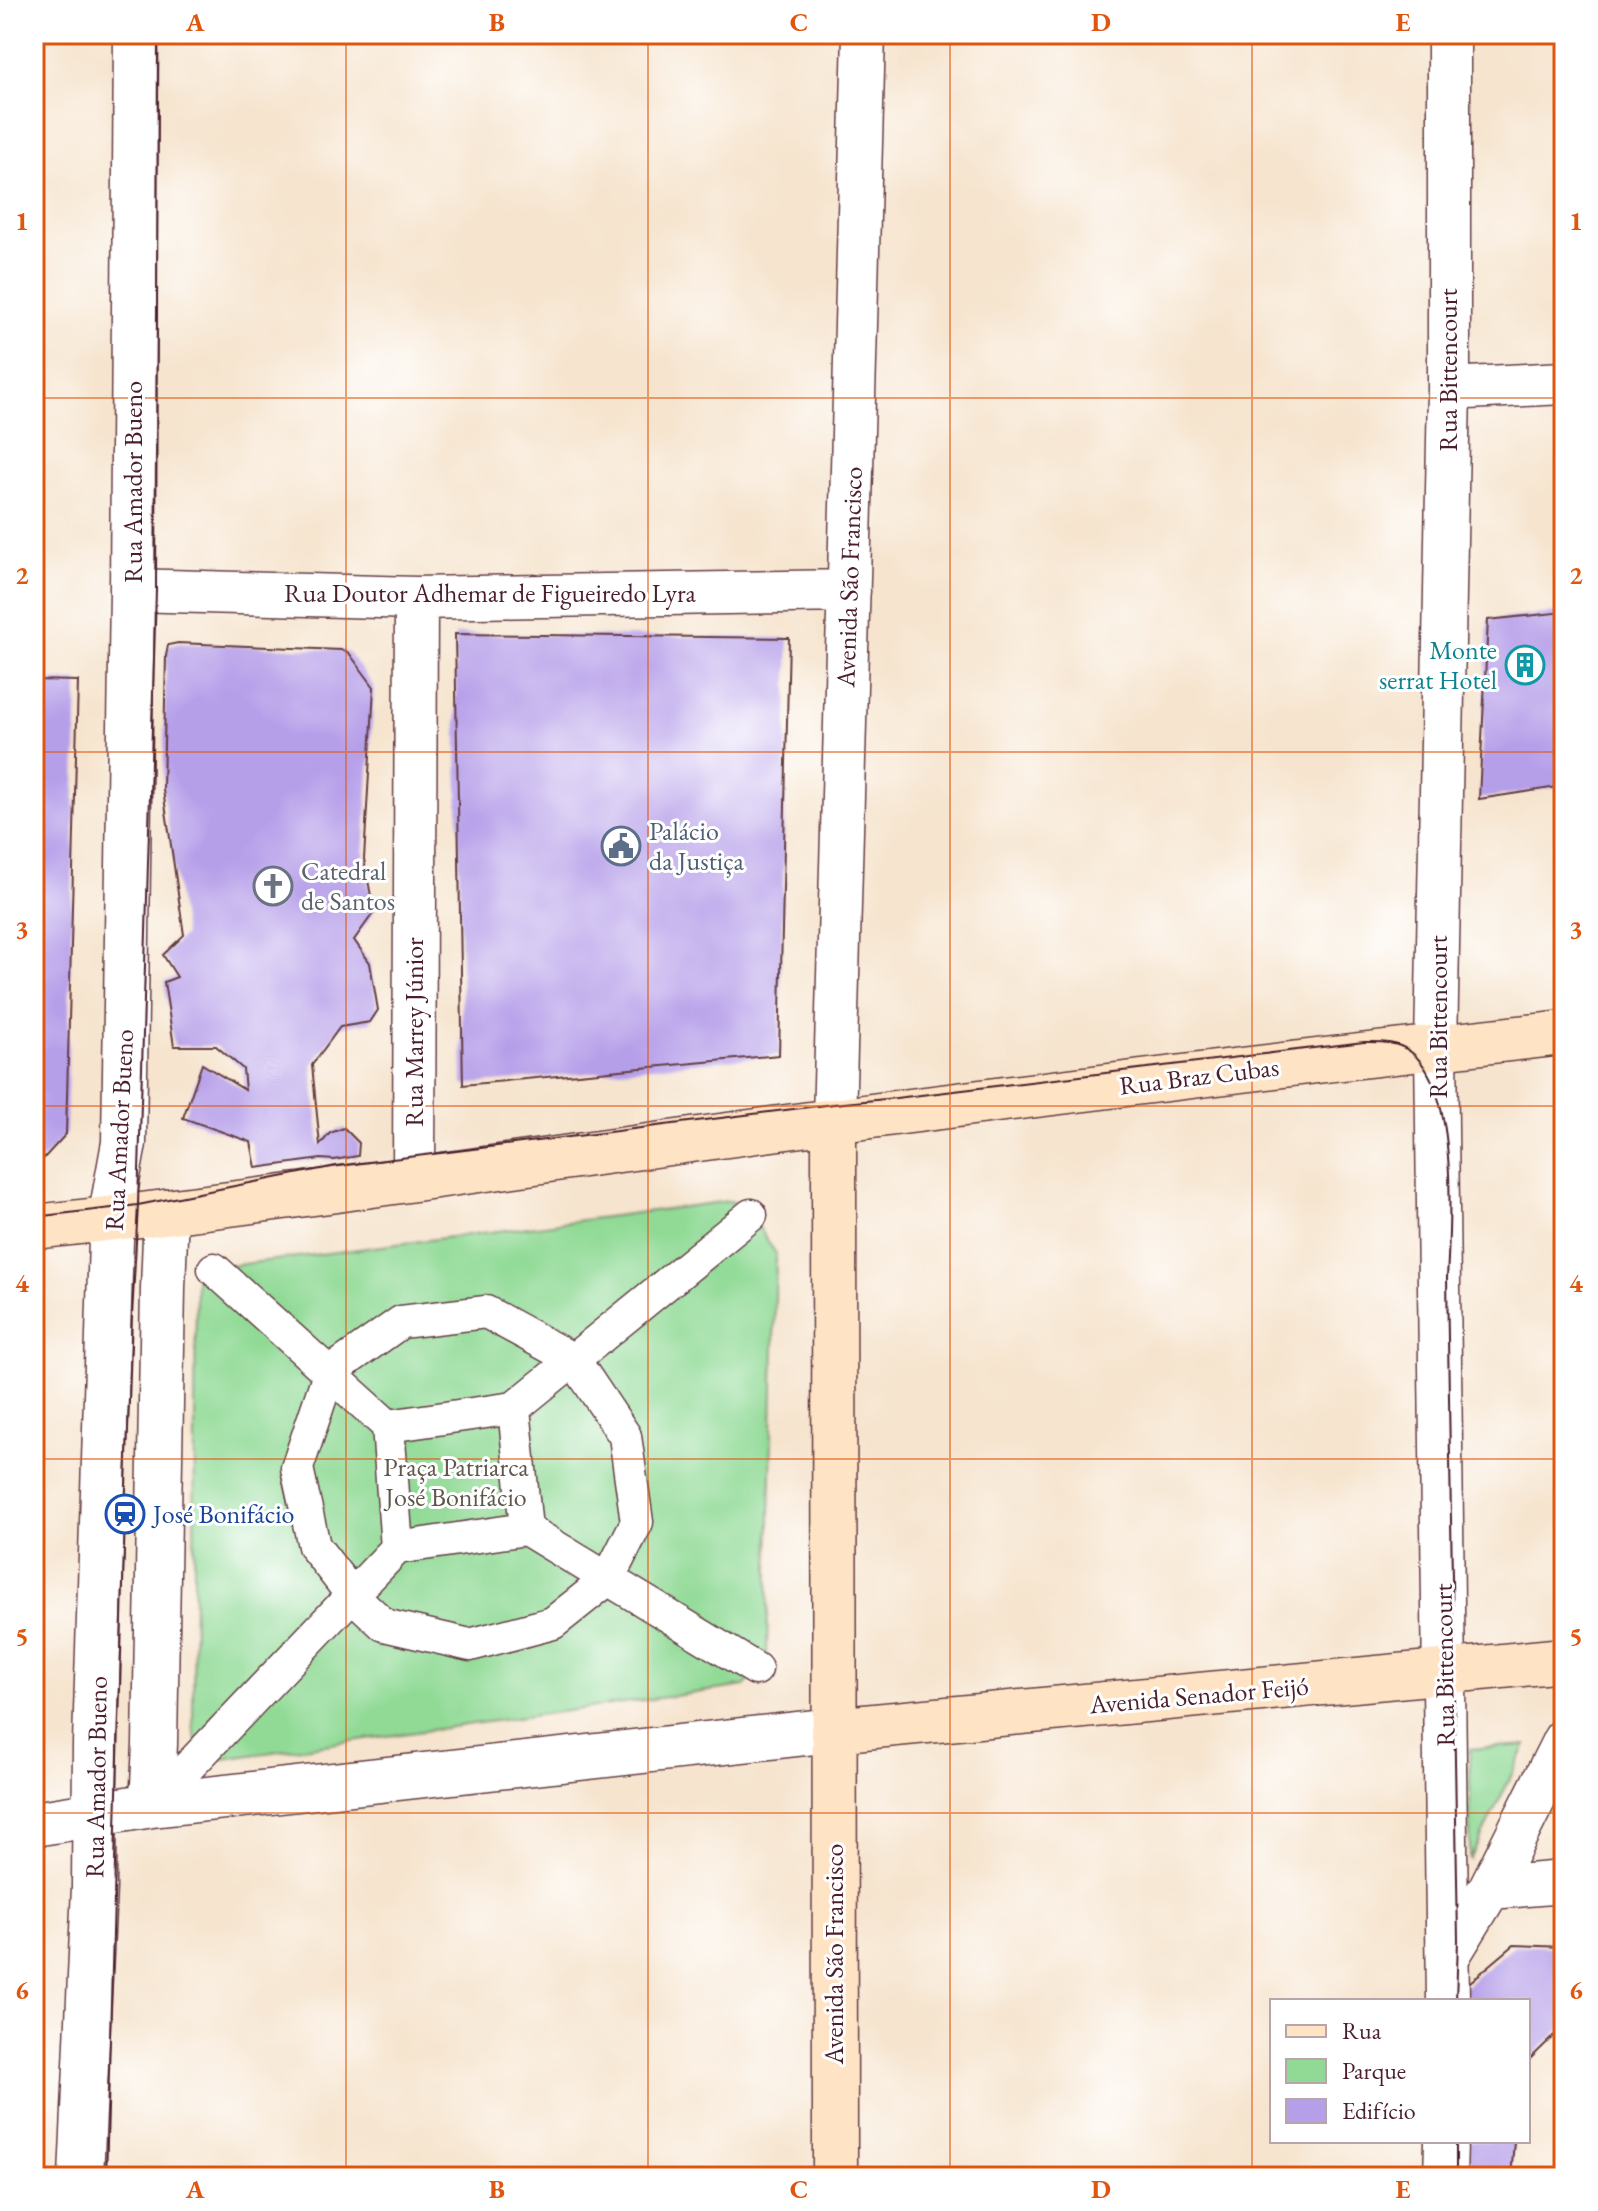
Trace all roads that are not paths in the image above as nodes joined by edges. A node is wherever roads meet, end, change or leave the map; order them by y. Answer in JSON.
{"nodes":[{"id":1,"x":136,"y":34,"type":"edge"},
{"id":2,"x":864,"y":34,"type":"edge"},
{"id":3,"x":1449,"y":34,"type":"edge"},
{"id":4,"x":1564,"y":383,"type":"edge"},
{"id":5,"x":1449,"y":389,"type":"junction"},
{"id":6,"x":132,"y":590,"type":"junction"},
{"id":7,"x":849,"y":591,"type":"junction"},
{"id":8,"x":416,"y":598,"type":"junction"},
{"id":9,"x":1564,"y":1033,"type":"edge"},
{"id":10,"x":1436,"y":1047,"type":"junction"},
{"id":11,"x":834,"y":1121,"type":"junction"},
{"id":12,"x":414,"y":1178,"type":"junction"},
{"id":13,"x":166,"y":1212,"type":"junction"},
{"id":14,"x":751,"y":1215,"type":"dead end"},
{"id":15,"x":113,"y":1219,"type":"junction"},
{"id":16,"x":34,"y":1227,"type":"edge"},
{"id":17,"x":214,"y":1269,"type":"dead end"},
{"id":18,"x":574,"y":1360,"type":"junction"},
{"id":19,"x":329,"y":1373,"type":"junction"},
{"id":20,"x":514,"y":1408,"type":"junction"},
{"id":21,"x":388,"y":1426,"type":"junction"},
{"id":22,"x":526,"y":1529,"type":"junction"},
{"id":23,"x":397,"y":1548,"type":"junction"},
{"id":24,"x":608,"y":1579,"type":"junction"},
{"id":25,"x":352,"y":1595,"type":"junction"},
{"id":26,"x":1564,"y":1660,"type":"edge"},
{"id":27,"x":756,"y":1669,"type":"dead end"},
{"id":28,"x":1444,"y":1672,"type":"junction"},
{"id":29,"x":833,"y":1730,"type":"junction"},
{"id":30,"x":1564,"y":1740,"type":"edge"},
{"id":31,"x":152,"y":1805,"type":"junction"},
{"id":32,"x":95,"y":1813,"type":"junction"},
{"id":33,"x":34,"y":1824,"type":"edge"},
{"id":34,"x":1564,"y":1882,"type":"edge"},
{"id":35,"x":1490,"y":1888,"type":"junction"},
{"id":36,"x":1449,"y":1955,"type":"junction"},
{"id":37,"x":1448,"y":1999,"type":"edge"},
{"id":38,"x":1446,"y":2143,"type":"edge"},
{"id":39,"x":81,"y":2177,"type":"edge"},
{"id":40,"x":835,"y":2177,"type":"edge"},
{"id":41,"x":1445,"y":2177,"type":"edge"}],
"edges":[{"from":1,"to":6,"type":"street","name":"Rua Amador Bueno"},
{"from":2,"to":7,"type":"street","name":"Avenida São Francisco"},
{"from":3,"to":5,"type":"street","name":"Rua Bittencourt"},
{"from":4,"to":5,"type":"street"},
{"from":5,"to":10,"type":"street","name":"Rua Bittencourt"},
{"from":6,"to":8,"type":"street","name":"Rua Doutor Adhemar de Figueiredo Lyra"},
{"from":6,"to":15,"type":"street","name":"Rua Amador Bueno"},
{"from":7,"to":8,"type":"street","name":"Rua Doutor Adhemar de Figueiredo Lyra"},
{"from":7,"to":11,"type":"street","name":"Avenida São Francisco"},
{"from":8,"to":12,"type":"street","name":"Rua Marrey Júnior"},
{"from":9,"to":10,"type":"main road","name":"Rua Braz Cubas"},
{"from":10,"to":11,"type":"main road","name":"Rua Braz Cubas"},
{"from":10,"to":28,"type":"street","name":"Rua Bittencourt"},
{"from":11,"to":12,"type":"main road"},
{"from":11,"to":29,"type":"main road"},
{"from":12,"to":13,"type":"main road"},
{"from":13,"to":15,"type":"main road"},
{"from":13,"to":31,"type":"street"},
{"from":14,"to":18,"type":"street"},
{"from":15,"to":16,"type":"main road"},
{"from":15,"to":32,"type":"street","name":"Rua Amador Bueno"},
{"from":17,"to":19,"type":"street"},
{"from":18,"to":19,"type":"street"},
{"from":18,"to":20,"type":"street"},
{"from":18,"to":24,"type":"street"},
{"from":19,"to":21,"type":"street"},
{"from":19,"to":25,"type":"street"},
{"from":20,"to":21,"type":"street"},
{"from":20,"to":22,"type":"street"},
{"from":21,"to":23,"type":"street"},
{"from":22,"to":23,"type":"street"},
{"from":22,"to":24,"type":"street"},
{"from":23,"to":25,"type":"street"},
{"from":24,"to":25,"type":"street"},
{"from":24,"to":27,"type":"street"},
{"from":25,"to":31,"type":"street"},
{"from":26,"to":28,"type":"main road","name":"Avenida Senador Feijó"},
{"from":28,"to":29,"type":"main road","name":"Avenida Senador Feijó"},
{"from":28,"to":36,"type":"street","name":"Rua Bittencourt"},
{"from":29,"to":31,"type":"street"},
{"from":29,"to":40,"type":"main road","name":"Avenida São Francisco"},
{"from":30,"to":35,"type":"street"},
{"from":31,"to":32,"type":"street"},
{"from":32,"to":33,"type":"street"},
{"from":32,"to":39,"type":"street","name":"Rua Amador Bueno"},
{"from":34,"to":35,"type":"street"},
{"from":35,"to":36,"type":"street"},
{"from":36,"to":37,"type":"street","name":"Rua Bittencourt"},
{"from":38,"to":41,"type":"street"}]}
